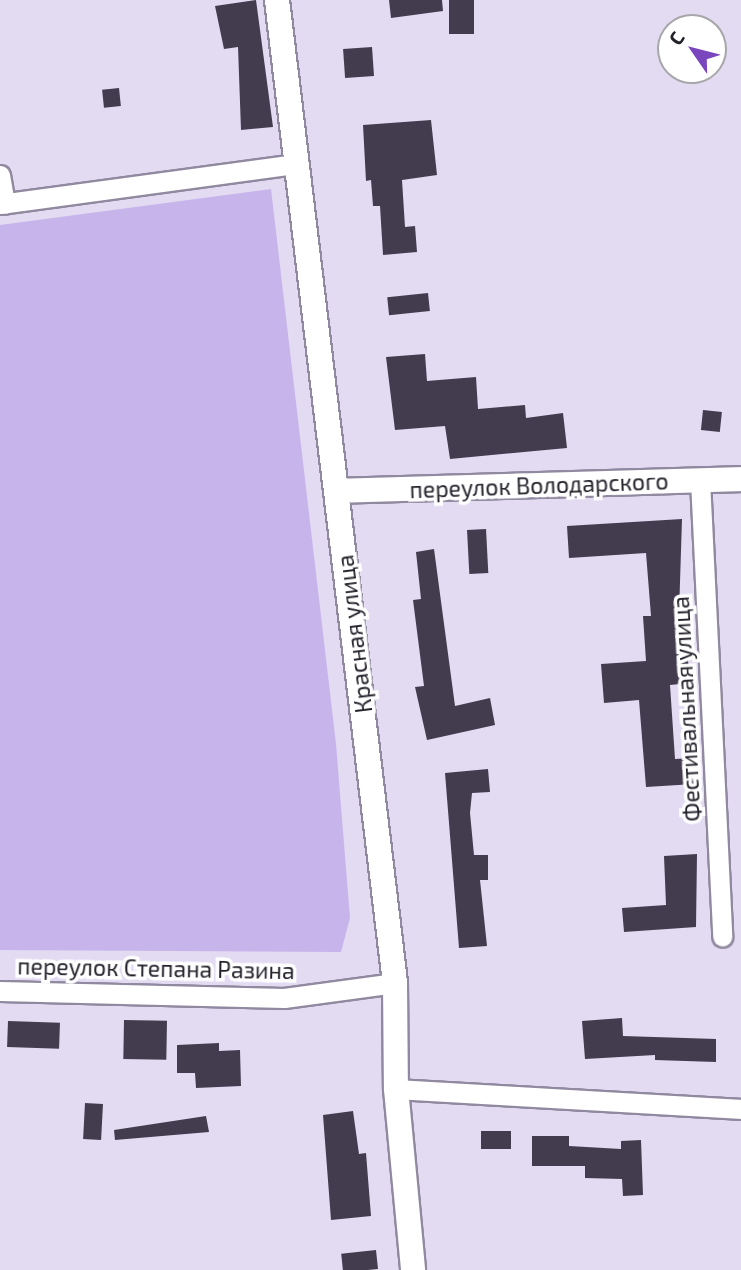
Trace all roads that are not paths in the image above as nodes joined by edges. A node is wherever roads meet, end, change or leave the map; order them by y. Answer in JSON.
{"nodes":[{"id":1,"x":277,"y":0,"type":"edge"},
{"id":2,"x":294,"y":164,"type":"junction"},
{"id":3,"x":0,"y":174,"type":"edge"},
{"id":4,"x":3,"y":204,"type":"edge"},
{"id":5,"x":741,"y":479,"type":"edge"},
{"id":6,"x":700,"y":480,"type":"junction"},
{"id":7,"x":337,"y":491,"type":"junction"},
{"id":8,"x":722,"y":936,"type":"dead end"},
{"id":9,"x":395,"y":983,"type":"junction"},
{"id":10,"x":0,"y":991,"type":"edge"},
{"id":11,"x":396,"y":1089,"type":"junction"},
{"id":12,"x":741,"y":1109,"type":"edge"},
{"id":13,"x":413,"y":1270,"type":"edge"}],
"edges":[{"from":1,"to":2,"type":"street","name":"Красная улица"},
{"from":2,"to":4,"type":"street"},
{"from":2,"to":7,"type":"street","name":"Красная улица"},
{"from":3,"to":4,"type":"street"},
{"from":5,"to":6,"type":"street","name":"переулок Володарского"},
{"from":6,"to":7,"type":"street","name":"переулок Володарского"},
{"from":6,"to":8,"type":"street","name":"Фестивальная улица"},
{"from":7,"to":9,"type":"street","name":"Красная улица"},
{"from":9,"to":10,"type":"street","name":"переулок Степана Разина"},
{"from":9,"to":11,"type":"street","name":"Красная улица"},
{"from":11,"to":12,"type":"street"},
{"from":11,"to":13,"type":"street","name":"Красная улица"}]}
